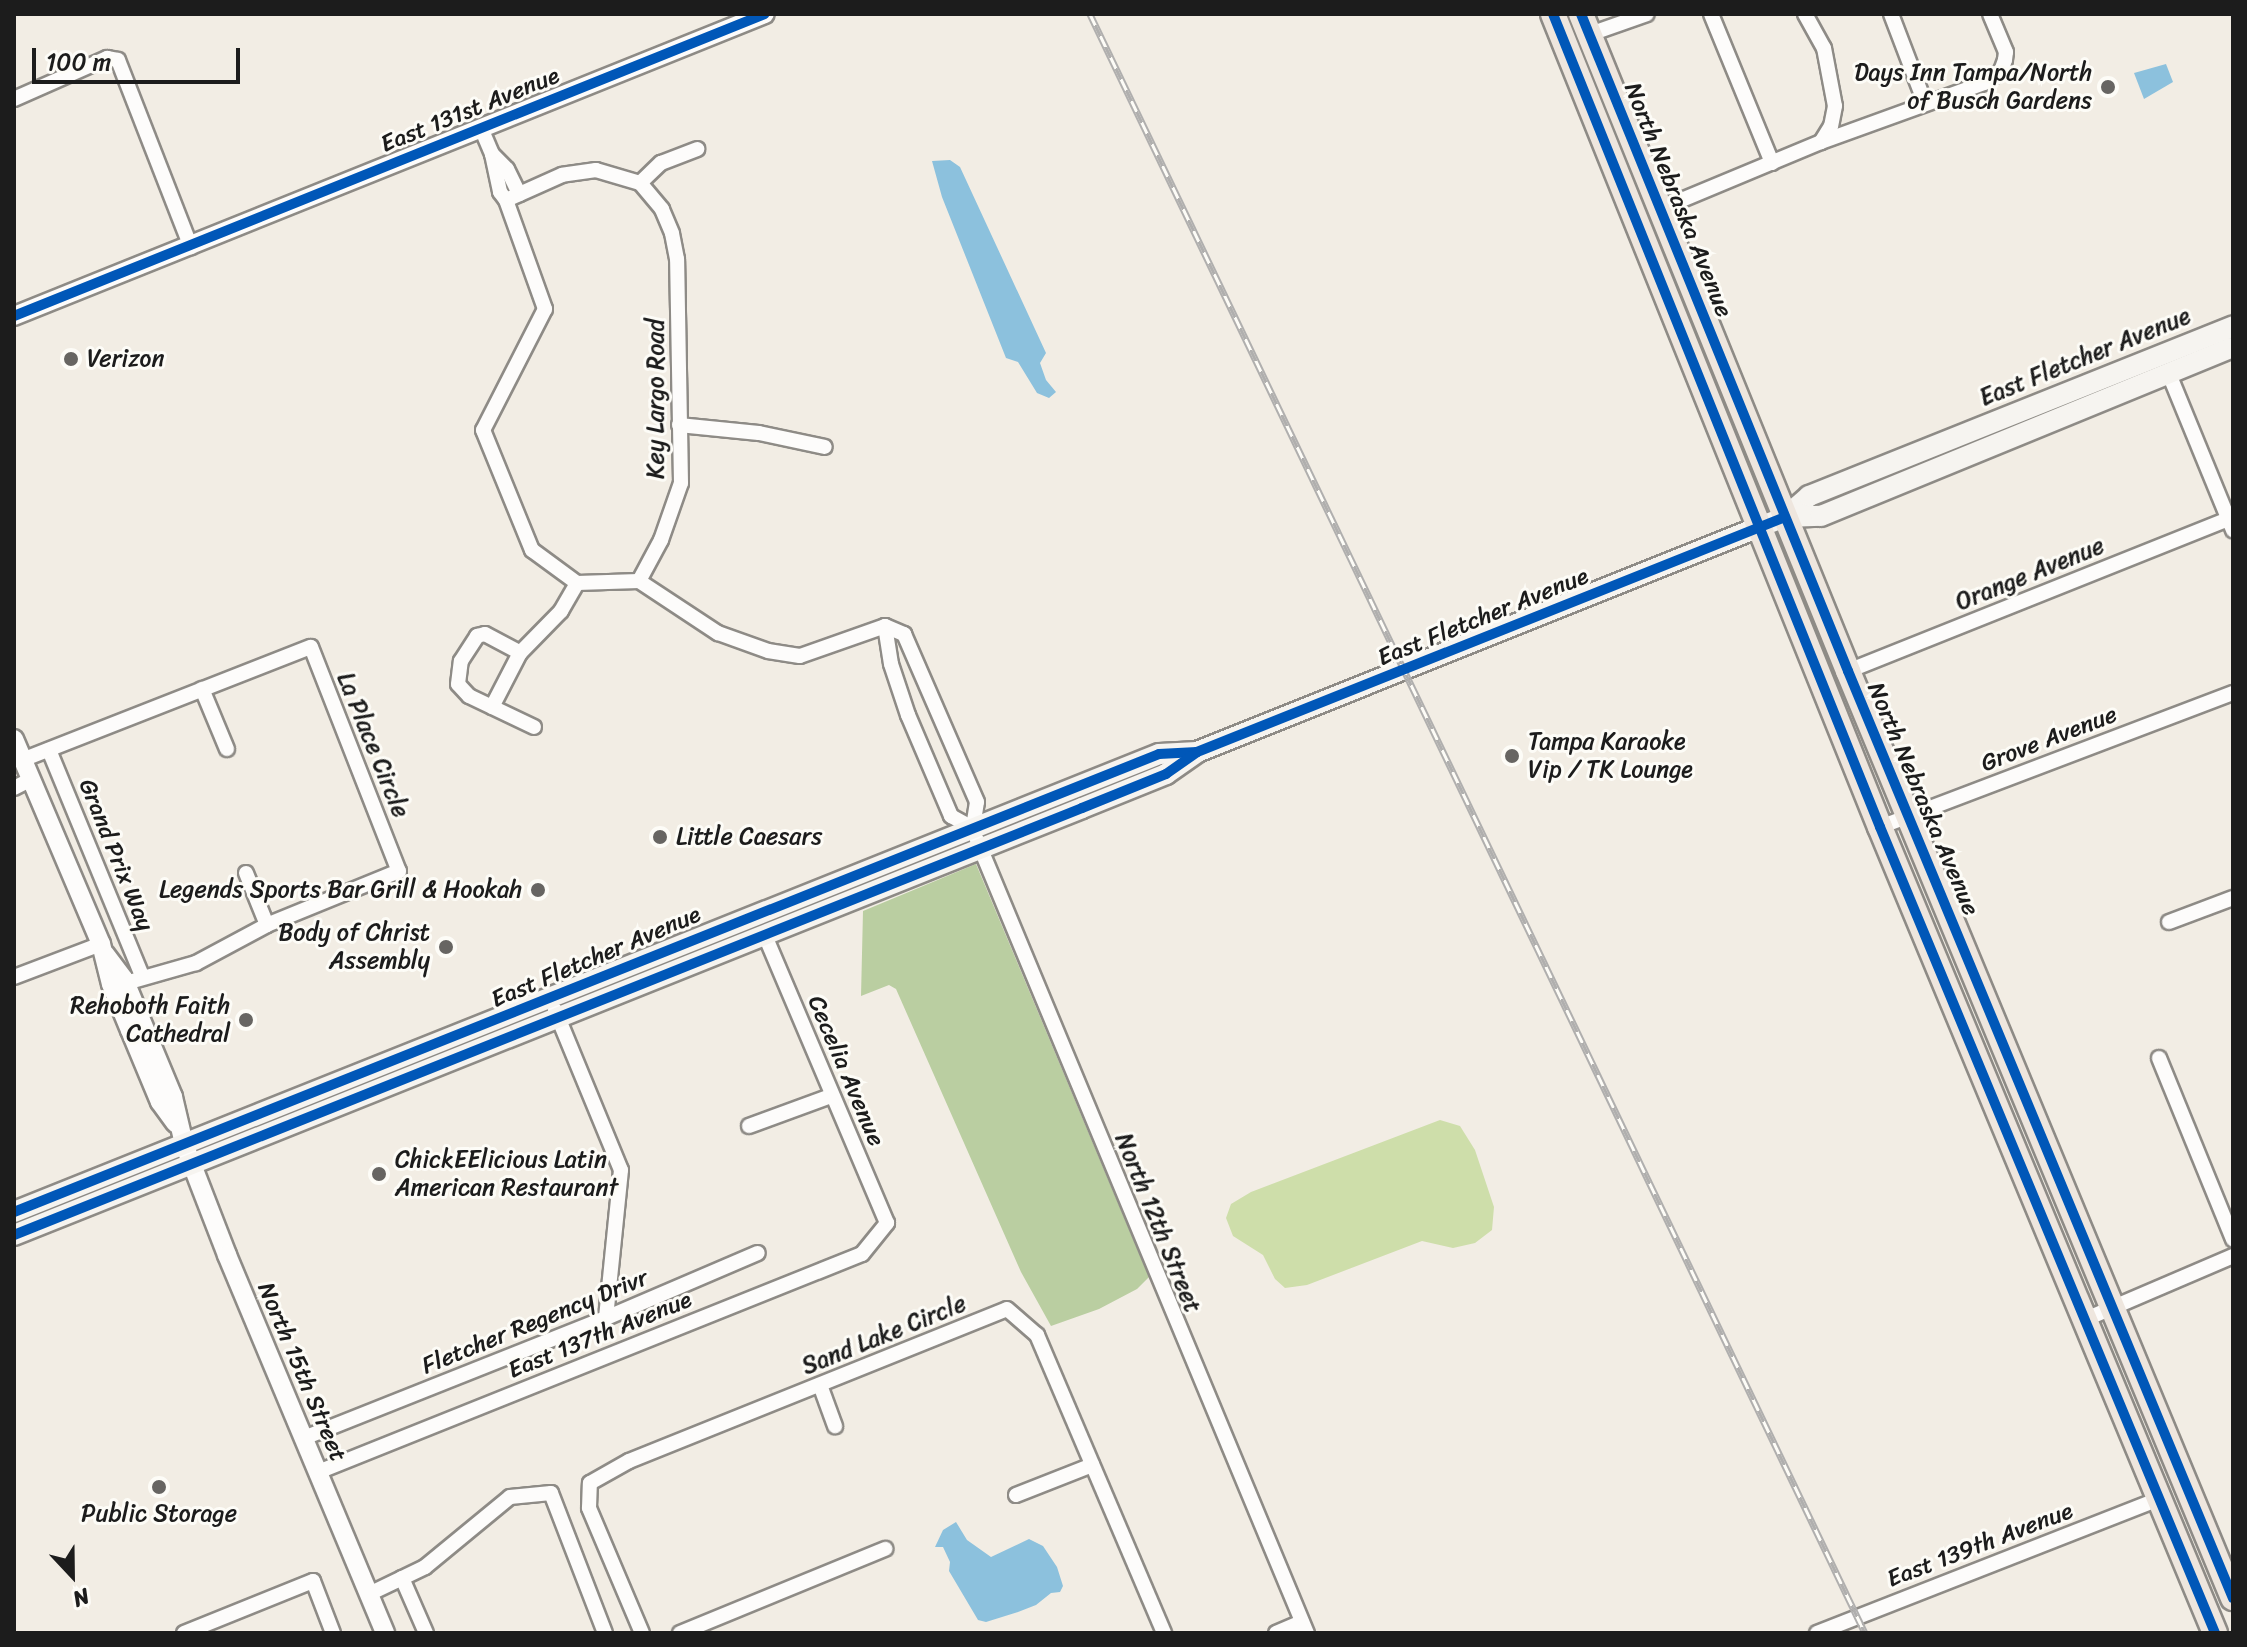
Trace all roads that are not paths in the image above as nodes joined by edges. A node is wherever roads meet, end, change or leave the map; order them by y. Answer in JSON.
{"nodes":[{"id":1,"x":765,"y":14,"type":"edge"},
{"id":2,"x":1553,"y":14,"type":"edge"},
{"id":3,"x":1647,"y":14,"type":"edge"},
{"id":4,"x":1711,"y":14,"type":"edge"},
{"id":5,"x":1805,"y":14,"type":"edge"},
{"id":6,"x":1891,"y":14,"type":"edge"},
{"id":7,"x":1990,"y":14,"type":"edge"},
{"id":8,"x":1586,"y":24,"type":"edge"},
{"id":9,"x":14,"y":99,"type":"edge"},
{"id":10,"x":1925,"y":103,"type":"junction"},
{"id":11,"x":481,"y":128,"type":"junction"},
{"id":12,"x":1630,"y":135,"type":"junction"},
{"id":13,"x":1821,"y":142,"type":"junction"},
{"id":14,"x":1607,"y":144,"type":"junction"},
{"id":15,"x":697,"y":149,"type":"dead end"},
{"id":16,"x":1772,"y":163,"type":"junction"},
{"id":17,"x":640,"y":183,"type":"junction"},
{"id":18,"x":512,"y":197,"type":"junction"},
{"id":19,"x":1660,"y":209,"type":"junction"},
{"id":20,"x":191,"y":247,"type":"junction"},
{"id":21,"x":14,"y":316,"type":"edge"},
{"id":22,"x":2233,"y":326,"type":"edge"},
{"id":23,"x":2233,"y":347,"type":"edge"},
{"id":24,"x":2169,"y":374,"type":"junction"},
{"id":25,"x":679,"y":425,"type":"junction"},
{"id":26,"x":825,"y":447,"type":"dead end"},
{"id":27,"x":1785,"y":517,"type":"junction"},
{"id":28,"x":2231,"y":522,"type":"edge"},
{"id":29,"x":1759,"y":527,"type":"junction"},
{"id":30,"x":639,"y":581,"type":"junction"},
{"id":31,"x":577,"y":583,"type":"junction"},
{"id":32,"x":885,"y":626,"type":"junction"},
{"id":33,"x":520,"y":653,"type":"junction"},
{"id":34,"x":1848,"y":671,"type":"junction"},
{"id":35,"x":202,"y":689,"type":"junction"},
{"id":36,"x":2233,"y":693,"type":"edge"},
{"id":37,"x":492,"y":707,"type":"junction"},
{"id":38,"x":534,"y":727,"type":"dead end"},
{"id":39,"x":14,"y":739,"type":"edge"},
{"id":40,"x":227,"y":749,"type":"dead end"},
{"id":41,"x":49,"y":750,"type":"junction"},
{"id":42,"x":1197,"y":752,"type":"junction"},
{"id":43,"x":22,"y":760,"type":"junction"},
{"id":44,"x":22,"y":784,"type":"edge"},
{"id":45,"x":1908,"y":817,"type":"junction"},
{"id":46,"x":1880,"y":827,"type":"junction"},
{"id":47,"x":973,"y":828,"type":"junction"},
{"id":48,"x":980,"y":848,"type":"junction"},
{"id":49,"x":886,"y":861,"type":"junction"},
{"id":50,"x":246,"y":873,"type":"dead end"},
{"id":51,"x":1913,"y":898,"type":"junction"},
{"id":52,"x":2233,"y":898,"type":"edge"},
{"id":53,"x":2169,"y":922,"type":"dead end"},
{"id":54,"x":267,"y":925,"type":"junction"},
{"id":55,"x":765,"y":935,"type":"junction"},
{"id":56,"x":103,"y":949,"type":"junction"},
{"id":57,"x":14,"y":977,"type":"edge"},
{"id":58,"x":134,"y":980,"type":"junction"},
{"id":59,"x":555,"y":1008,"type":"junction"},
{"id":60,"x":1992,"y":1016,"type":"junction"},
{"id":61,"x":2159,"y":1058,"type":"dead end"},
{"id":62,"x":1981,"y":1068,"type":"junction"},
{"id":63,"x":831,"y":1096,"type":"junction"},
{"id":64,"x":749,"y":1126,"type":"dead end"},
{"id":65,"x":182,"y":1136,"type":"junction"},
{"id":66,"x":193,"y":1165,"type":"junction"},
{"id":67,"x":14,"y":1212,"type":"edge"},
{"id":68,"x":2075,"y":1218,"type":"junction"},
{"id":69,"x":887,"y":1223,"type":"joint"},
{"id":70,"x":14,"y":1235,"type":"edge"},
{"id":71,"x":2233,"y":1239,"type":"edge"},
{"id":72,"x":758,"y":1253,"type":"dead end"},
{"id":73,"x":2233,"y":1256,"type":"edge"},
{"id":74,"x":2113,"y":1308,"type":"junction"},
{"id":75,"x":606,"y":1318,"type":"junction"},
{"id":76,"x":2086,"y":1319,"type":"junction"},
{"id":77,"x":820,"y":1385,"type":"junction"},
{"id":78,"x":835,"y":1426,"type":"dead end"},
{"id":79,"x":304,"y":1438,"type":"junction"},
{"id":80,"x":1092,"y":1465,"type":"junction"},
{"id":81,"x":318,"y":1472,"type":"junction"},
{"id":82,"x":1016,"y":1495,"type":"dead end"},
{"id":83,"x":2159,"y":1499,"type":"junction"},
{"id":84,"x":885,"y":1549,"type":"dead end"},
{"id":85,"x":402,"y":1578,"type":"junction"},
{"id":86,"x":369,"y":1594,"type":"junction"},
{"id":87,"x":2233,"y":1598,"type":"edge"},
{"id":88,"x":1304,"y":1628,"type":"edge"},
{"id":89,"x":184,"y":1633,"type":"edge"},
{"id":90,"x":333,"y":1633,"type":"edge"},
{"id":91,"x":385,"y":1633,"type":"edge"},
{"id":92,"x":426,"y":1633,"type":"edge"},
{"id":93,"x":605,"y":1633,"type":"edge"},
{"id":94,"x":642,"y":1633,"type":"edge"},
{"id":95,"x":680,"y":1633,"type":"edge"},
{"id":96,"x":1164,"y":1633,"type":"edge"},
{"id":97,"x":1276,"y":1633,"type":"edge"},
{"id":98,"x":1817,"y":1633,"type":"edge"},
{"id":99,"x":2215,"y":1633,"type":"edge"}],
"edges":[{"from":1,"to":11,"type":"street","name":"East 131st Avenue"},
{"from":2,"to":14,"type":"main road","name":"North Nebraska Avenue"},
{"from":3,"to":8,"type":"street"},
{"from":4,"to":16,"type":"street"},
{"from":5,"to":13,"type":"street"},
{"from":6,"to":10,"type":"street"},
{"from":7,"to":10,"type":"street"},
{"from":8,"to":12,"type":"main road","name":"North Nebraska Avenue"},
{"from":9,"to":20,"type":"street"},
{"from":10,"to":13,"type":"street"},
{"from":11,"to":18,"type":"street"},
{"from":11,"to":20,"type":"street","name":"East 131st Avenue"},
{"from":12,"to":14,"type":"street"},
{"from":12,"to":19,"type":"main road","name":"North Nebraska Avenue"},
{"from":13,"to":16,"type":"street"},
{"from":14,"to":29,"type":"main road","name":"North Nebraska Avenue"},
{"from":15,"to":17,"type":"street"},
{"from":16,"to":19,"type":"street"},
{"from":17,"to":18,"type":"street"},
{"from":17,"to":25,"type":"street","name":"Key Largo Road"},
{"from":18,"to":31,"type":"street"},
{"from":19,"to":27,"type":"main road","name":"North Nebraska Avenue"},
{"from":20,"to":21,"type":"street","name":"East 131st Avenue"},
{"from":22,"to":27,"type":"main road","name":"East Fletcher Avenue"},
{"from":23,"to":24,"type":"main road","name":"East Fletcher Avenue"},
{"from":24,"to":27,"type":"main road","name":"East Fletcher Avenue"},
{"from":24,"to":28,"type":"street"},
{"from":25,"to":26,"type":"street"},
{"from":25,"to":30,"type":"street","name":"Key Largo Road"},
{"from":27,"to":29,"type":"main road","name":"East Fletcher Avenue"},
{"from":27,"to":34,"type":"main road","name":"North Nebraska Avenue"},
{"from":28,"to":34,"type":"street","name":"Orange Avenue"},
{"from":29,"to":42,"type":"main road","name":"East Fletcher Avenue"},
{"from":29,"to":46,"type":"main road","name":"North Nebraska Avenue"},
{"from":30,"to":31,"type":"street"},
{"from":30,"to":32,"type":"street"},
{"from":31,"to":33,"type":"street"},
{"from":32,"to":47,"type":"street"},
{"from":32,"to":47,"type":"street"},
{"from":33,"to":37,"type":"street"},
{"from":33,"to":37,"type":"street"},
{"from":34,"to":45,"type":"main road","name":"North Nebraska Avenue"},
{"from":35,"to":40,"type":"street"},
{"from":35,"to":41,"type":"street","name":"La Place Circle"},
{"from":35,"to":54,"type":"street","name":"La Place Circle"},
{"from":36,"to":45,"type":"street","name":"Grove Avenue"},
{"from":37,"to":38,"type":"street"},
{"from":39,"to":43,"type":"street","name":"North 15th Street"},
{"from":41,"to":43,"type":"street","name":"La Place Circle"},
{"from":41,"to":58,"type":"street","name":"Grand Prix Way"},
{"from":42,"to":47,"type":"main road","name":"East Fletcher Avenue"},
{"from":42,"to":48,"type":"main road","name":"East Fletcher Avenue"},
{"from":43,"to":44,"type":"street","name":"North 15th Street"},
{"from":44,"to":56,"type":"street","name":"North 15th Street"},
{"from":45,"to":46,"type":"street","name":"Grove Avenue"},
{"from":45,"to":60,"type":"main road","name":"North Nebraska Avenue"},
{"from":46,"to":51,"type":"main road","name":"North Nebraska Avenue"},
{"from":47,"to":48,"type":"street","name":"North 12th Street"},
{"from":47,"to":49,"type":"main road","name":"East Fletcher Avenue"},
{"from":48,"to":55,"type":"main road","name":"East Fletcher Avenue"},
{"from":48,"to":88,"type":"street","name":"North 12th Street"},
{"from":49,"to":55,"type":"main road"},
{"from":49,"to":59,"type":"main road","name":"East Fletcher Avenue"},
{"from":50,"to":54,"type":"street"},
{"from":51,"to":60,"type":"main road"},
{"from":51,"to":62,"type":"main road","name":"North Nebraska Avenue"},
{"from":52,"to":53,"type":"street"},
{"from":54,"to":58,"type":"street","name":"La Place Circle"},
{"from":55,"to":59,"type":"main road","name":"East Fletcher Avenue"},
{"from":55,"to":63,"type":"street","name":"Cecelia Avenue"},
{"from":56,"to":57,"type":"street"},
{"from":56,"to":58,"type":"street","name":"North 15th Street"},
{"from":56,"to":65,"type":"street","name":"North 15th Street"},
{"from":58,"to":65,"type":"street","name":"North 15th Street"},
{"from":59,"to":65,"type":"main road","name":"East Fletcher Avenue"},
{"from":59,"to":66,"type":"main road","name":"East Fletcher Avenue"},
{"from":59,"to":75,"type":"street"},
{"from":60,"to":68,"type":"main road","name":"North Nebraska Avenue"},
{"from":61,"to":71,"type":"street"},
{"from":62,"to":68,"type":"main road"},
{"from":62,"to":76,"type":"main road","name":"North Nebraska Avenue"},
{"from":63,"to":64,"type":"street"},
{"from":63,"to":69,"type":"street","name":"Cecelia Avenue"},
{"from":65,"to":66,"type":"street","name":"North 15th Street"},
{"from":65,"to":67,"type":"main road","name":"East Fletcher Avenue"},
{"from":66,"to":70,"type":"main road","name":"East Fletcher Avenue"},
{"from":66,"to":79,"type":"street","name":"North 15th Street"},
{"from":68,"to":74,"type":"main road","name":"North Nebraska Avenue"},
{"from":69,"to":81,"type":"street","name":"East 137th Avenue"},
{"from":72,"to":75,"type":"street","name":"Fletcher Regency Drivr"},
{"from":73,"to":74,"type":"street"},
{"from":74,"to":76,"type":"street"},
{"from":74,"to":87,"type":"main road","name":"North Nebraska Avenue"},
{"from":75,"to":79,"type":"street","name":"Fletcher Regency Drivr"},
{"from":76,"to":83,"type":"main road","name":"North Nebraska Avenue"},
{"from":77,"to":78,"type":"street"},
{"from":77,"to":80,"type":"street","name":"Sand Lake Circle"},
{"from":77,"to":94,"type":"street","name":"Sand Lake Circle"},
{"from":79,"to":81,"type":"street","name":"North 15th Street"},
{"from":80,"to":82,"type":"street"},
{"from":80,"to":96,"type":"street","name":"Sand Lake Circle"},
{"from":81,"to":86,"type":"street","name":"North 15th Street"},
{"from":83,"to":98,"type":"street","name":"East 139th Avenue"},
{"from":83,"to":99,"type":"main road","name":"North Nebraska Avenue"},
{"from":84,"to":95,"type":"street"},
{"from":85,"to":86,"type":"street"},
{"from":85,"to":92,"type":"street"},
{"from":85,"to":93,"type":"street"},
{"from":86,"to":91,"type":"street","name":"North 15th Street"},
{"from":88,"to":97,"type":"street"},
{"from":89,"to":90,"type":"street"}]}
